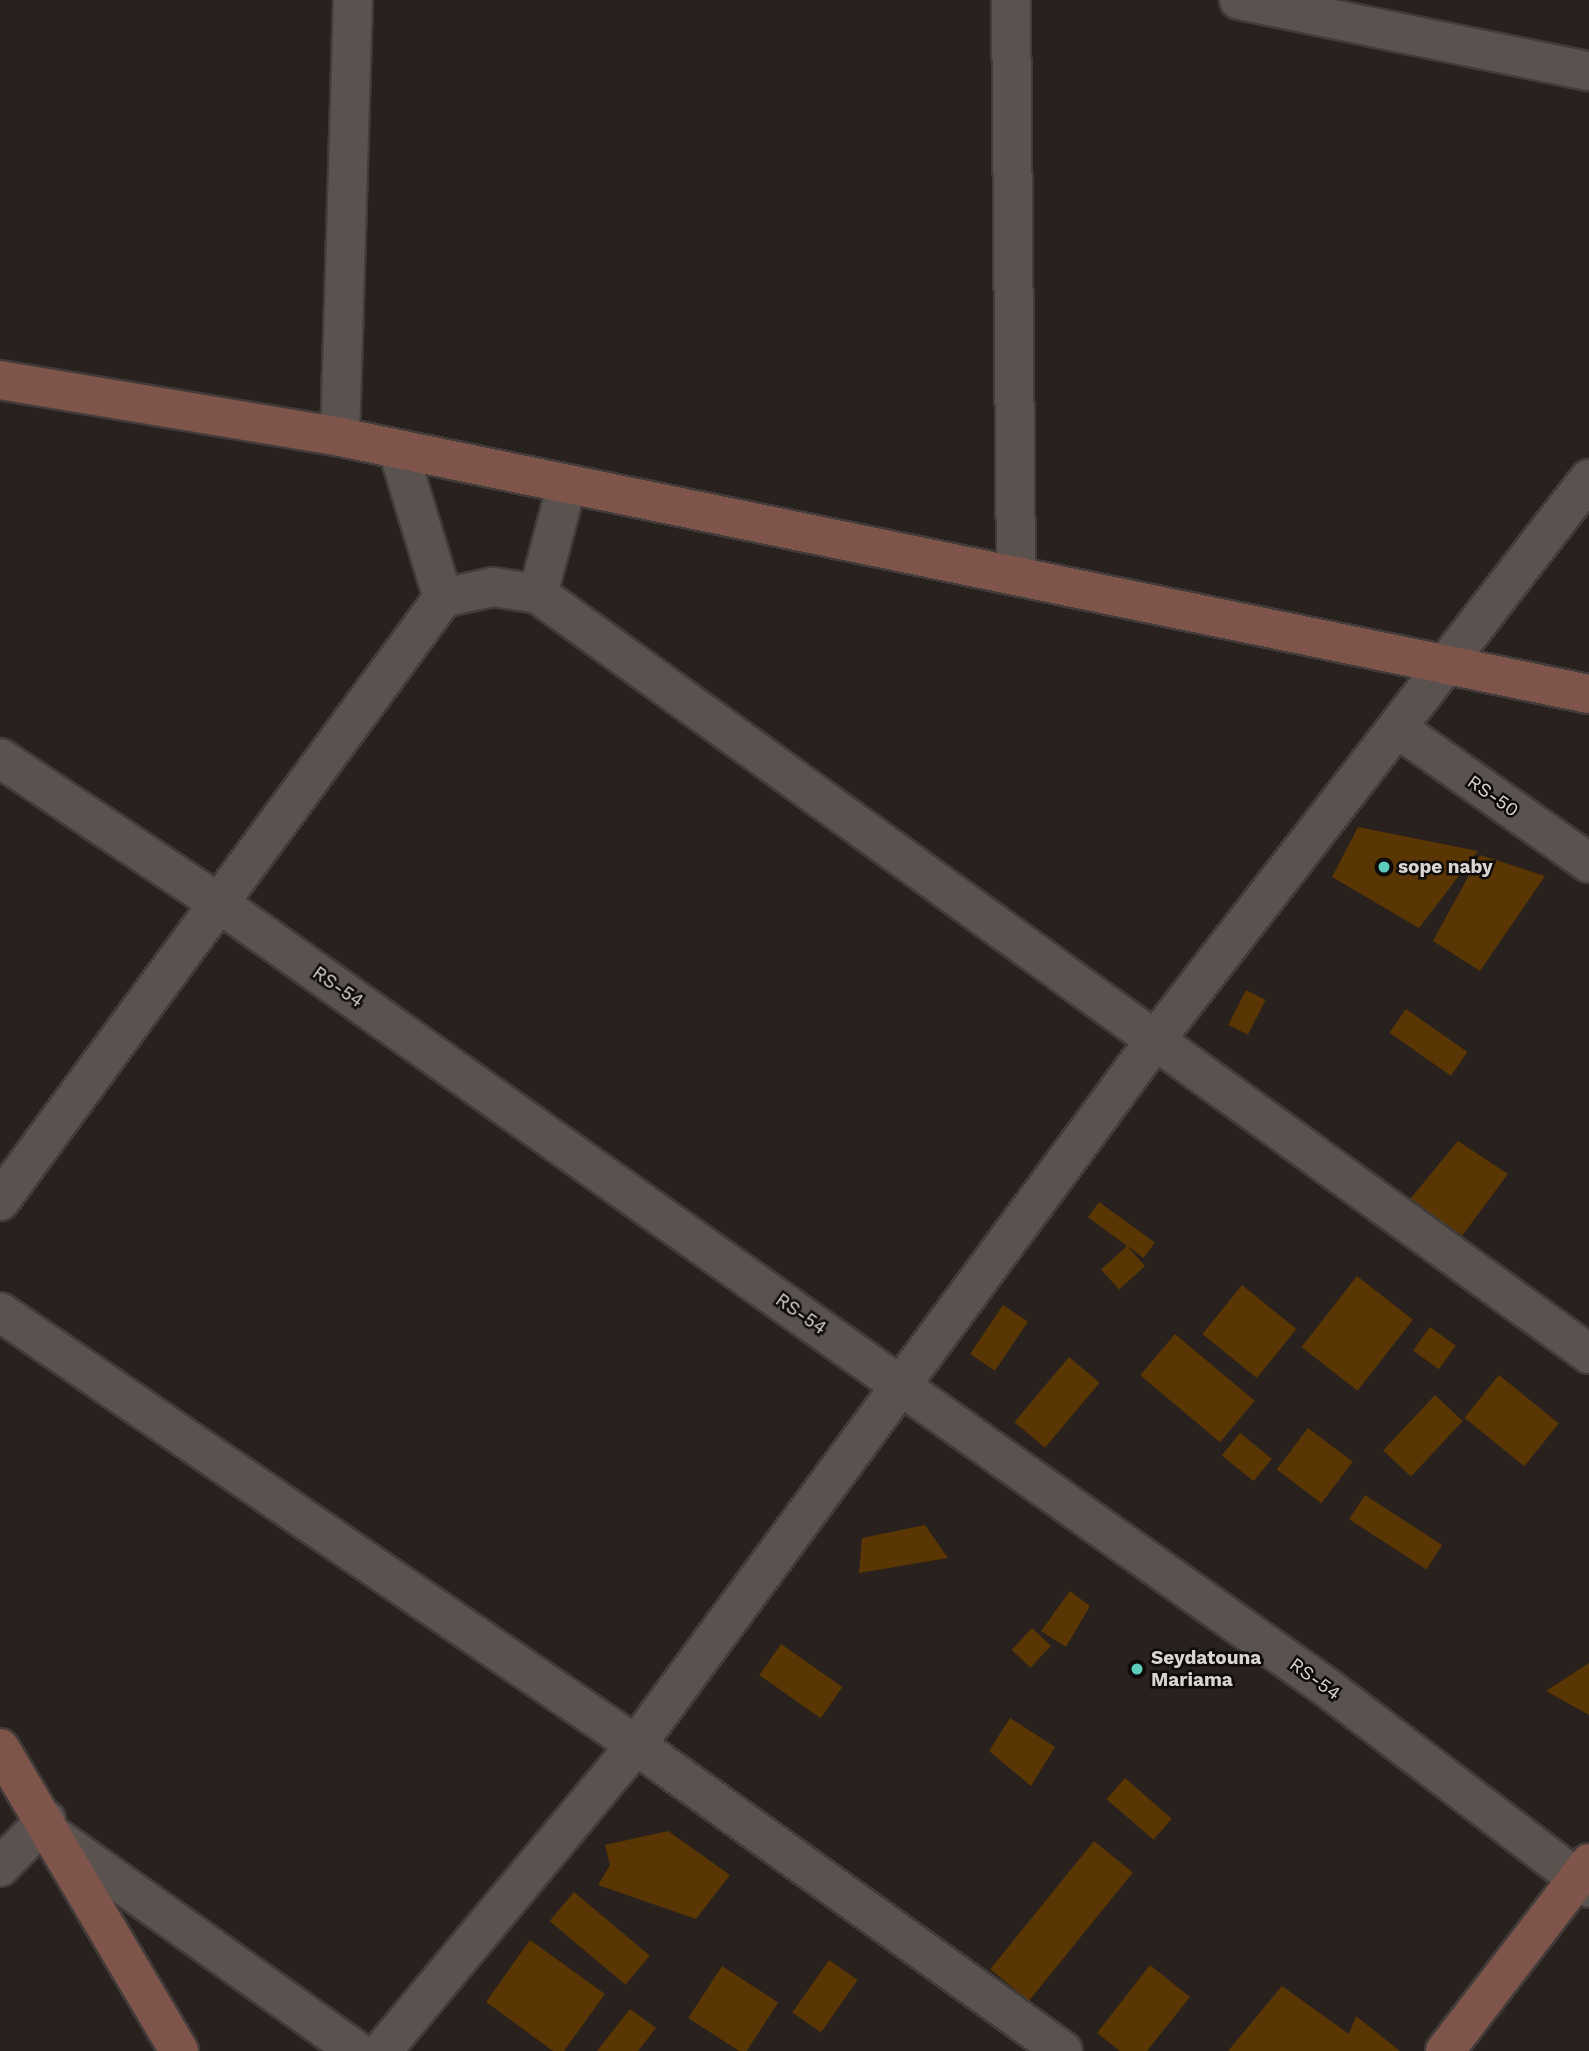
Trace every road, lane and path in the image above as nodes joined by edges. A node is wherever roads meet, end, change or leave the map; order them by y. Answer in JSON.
{"nodes":[{"id":1,"x":353,"y":0,"type":"edge"},
{"id":2,"x":1011,"y":0,"type":"edge"},
{"id":3,"x":1239,"y":0,"type":"edge"},
{"id":4,"x":1589,"y":71,"type":"edge"},
{"id":5,"x":0,"y":380,"type":"edge"},
{"id":6,"x":340,"y":437,"type":"junction"},
{"id":7,"x":398,"y":450,"type":"junction"},
{"id":8,"x":1589,"y":479,"type":"edge"},
{"id":9,"x":567,"y":484,"type":"junction"},
{"id":10,"x":1016,"y":575,"type":"junction"},
{"id":11,"x":538,"y":594,"type":"junction"},
{"id":12,"x":443,"y":598,"type":"junction"},
{"id":13,"x":1450,"y":663,"type":"junction"},
{"id":14,"x":1589,"y":694,"type":"edge"},
{"id":15,"x":1397,"y":728,"type":"junction"},
{"id":16,"x":0,"y":758,"type":"edge"},
{"id":17,"x":1589,"y":863,"type":"edge"},
{"id":18,"x":217,"y":902,"type":"junction"},
{"id":19,"x":1156,"y":1039,"type":"junction"},
{"id":20,"x":0,"y":1201,"type":"edge"},
{"id":21,"x":0,"y":1312,"type":"edge"},
{"id":22,"x":1589,"y":1354,"type":"edge"},
{"id":23,"x":901,"y":1385,"type":"junction"},
{"id":24,"x":636,"y":1745,"type":"junction"},
{"id":25,"x":0,"y":1748,"type":"edge"},
{"id":26,"x":52,"y":1829,"type":"junction"},
{"id":27,"x":0,"y":1867,"type":"edge"},
{"id":28,"x":1585,"y":1877,"type":"edge"},
{"id":29,"x":179,"y":2051,"type":"edge"},
{"id":30,"x":357,"y":2051,"type":"edge"},
{"id":31,"x":383,"y":2051,"type":"edge"},
{"id":32,"x":1063,"y":2051,"type":"edge"},
{"id":33,"x":1445,"y":2051,"type":"edge"}],
"edges":[{"from":1,"to":6,"type":"street"},
{"from":2,"to":10,"type":"street"},
{"from":3,"to":4,"type":"street"},
{"from":5,"to":6,"type":"street"},
{"from":6,"to":7,"type":"street"},
{"from":7,"to":9,"type":"street"},
{"from":7,"to":12,"type":"street"},
{"from":8,"to":13,"type":"street"},
{"from":9,"to":10,"type":"street"},
{"from":9,"to":11,"type":"street"},
{"from":10,"to":13,"type":"street"},
{"from":11,"to":12,"type":"street"},
{"from":11,"to":19,"type":"street"},
{"from":12,"to":18,"type":"street"},
{"from":13,"to":14,"type":"street"},
{"from":13,"to":15,"type":"street"},
{"from":15,"to":17,"type":"street","name":"RS-50"},
{"from":15,"to":19,"type":"street"},
{"from":16,"to":18,"type":"street","name":"RS-54"},
{"from":18,"to":20,"type":"street"},
{"from":18,"to":23,"type":"street","name":"RS-54"},
{"from":19,"to":22,"type":"street"},
{"from":19,"to":23,"type":"street"},
{"from":21,"to":24,"type":"street"},
{"from":23,"to":24,"type":"street"},
{"from":23,"to":28,"type":"street","name":"RS-54"},
{"from":24,"to":31,"type":"street"},
{"from":24,"to":32,"type":"street"},
{"from":25,"to":26,"type":"street"},
{"from":26,"to":27,"type":"street"},
{"from":26,"to":29,"type":"street"},
{"from":26,"to":30,"type":"street"},
{"from":28,"to":33,"type":"street"}]}
